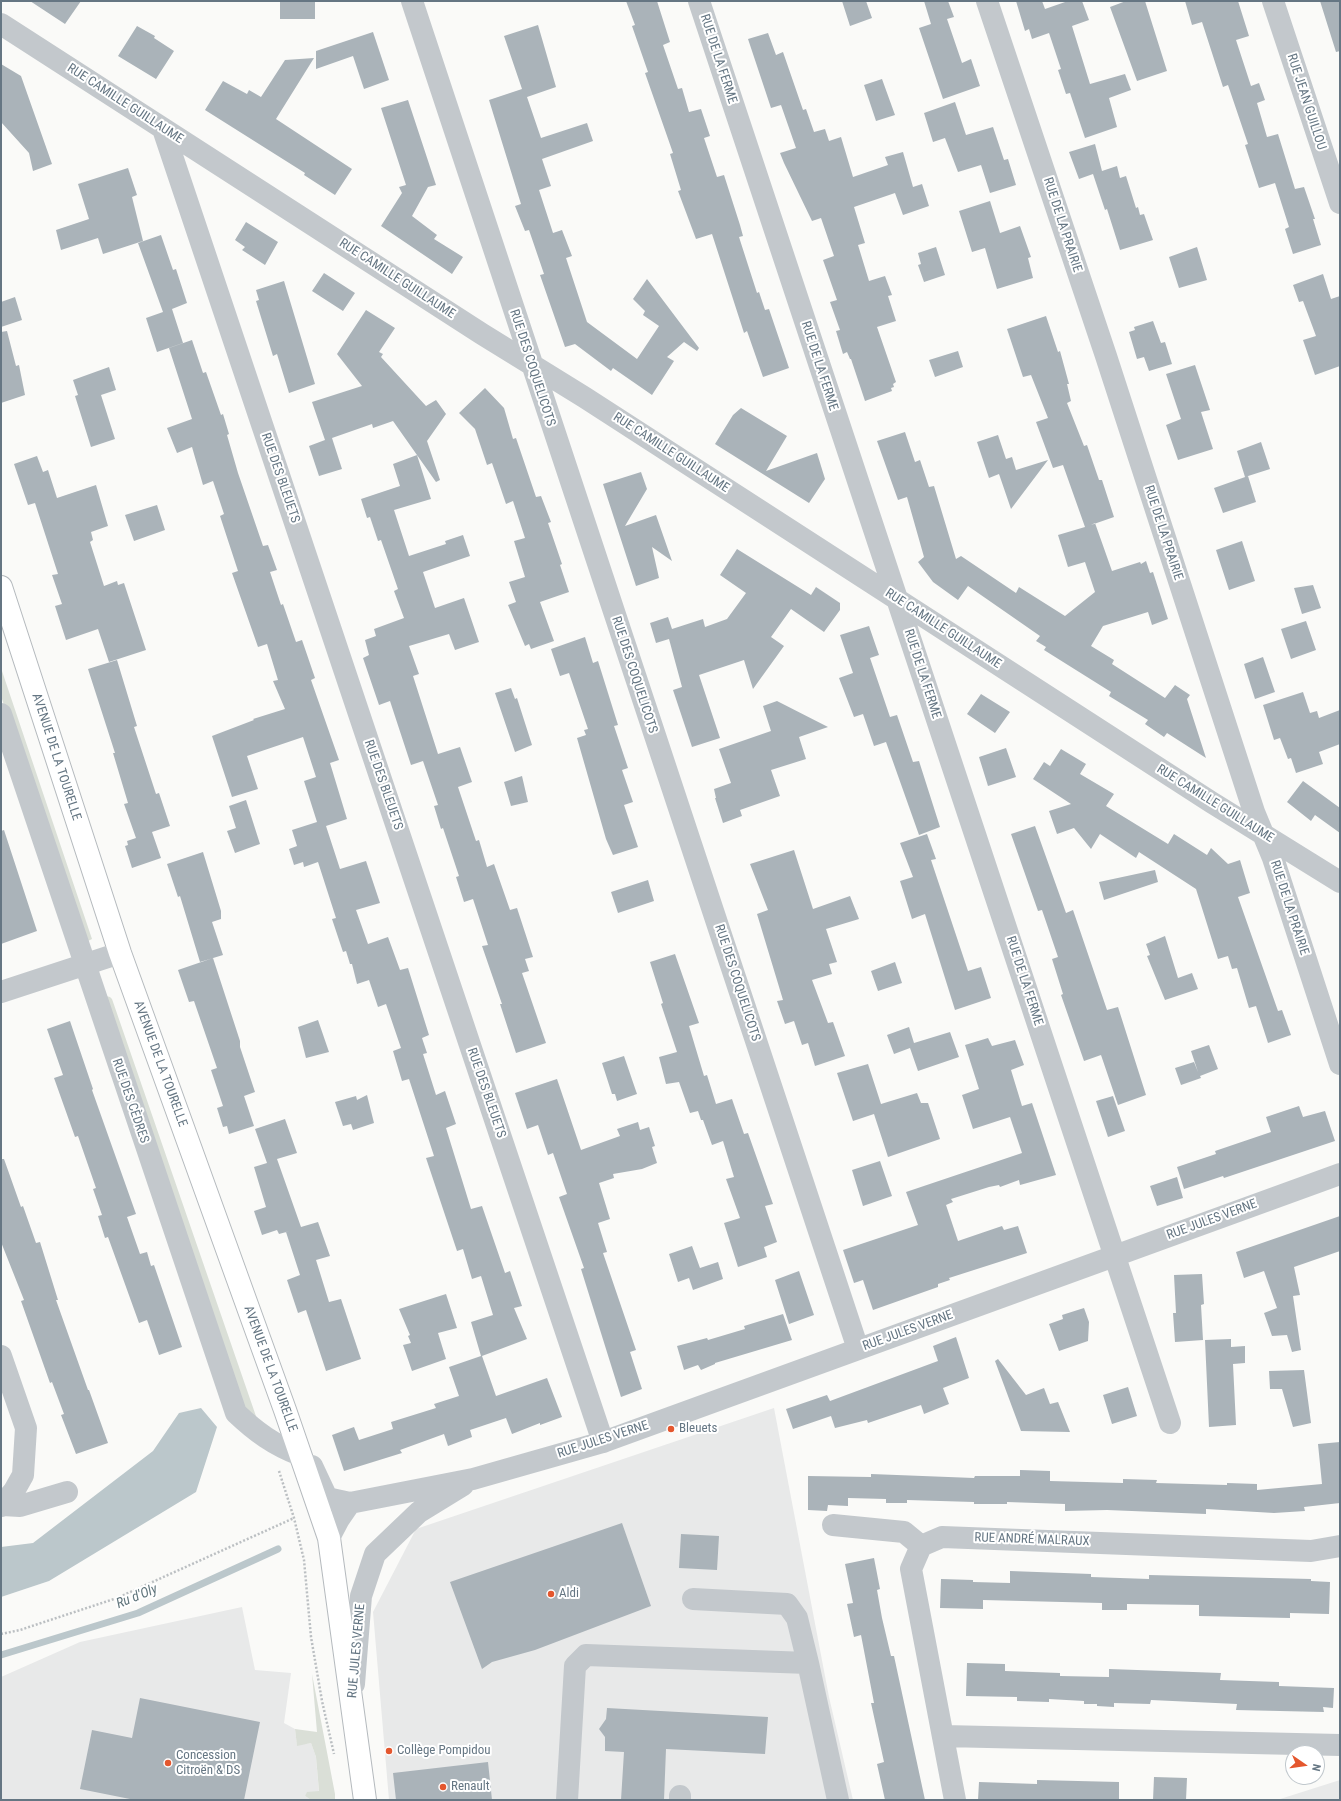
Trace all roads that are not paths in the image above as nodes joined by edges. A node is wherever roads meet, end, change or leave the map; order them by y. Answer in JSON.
{"nodes":[{"id":1,"x":412,"y":1,"type":"edge"},
{"id":2,"x":699,"y":1,"type":"edge"},
{"id":3,"x":987,"y":1,"type":"edge"},
{"id":4,"x":1273,"y":1,"type":"edge"},
{"id":5,"x":1,"y":24,"type":"edge"},
{"id":6,"x":163,"y":128,"type":"junction"},
{"id":7,"x":1340,"y":203,"type":"edge"},
{"id":8,"x":532,"y":365,"type":"junction"},
{"id":9,"x":1,"y":587,"type":"edge"},
{"id":10,"x":897,"y":599,"type":"junction"},
{"id":11,"x":1,"y":714,"type":"edge"},
{"id":12,"x":1265,"y":837,"type":"junction"},
{"id":13,"x":1340,"y":882,"type":"edge"},
{"id":14,"x":120,"y":953,"type":"junction"},
{"id":15,"x":84,"y":965,"type":"junction"},
{"id":16,"x":1,"y":992,"type":"edge"},
{"id":17,"x":1340,"y":1064,"type":"edge"},
{"id":18,"x":1340,"y":1174,"type":"edge"},
{"id":19,"x":1115,"y":1255,"type":"junction"},
{"id":20,"x":858,"y":1349,"type":"junction"},
{"id":21,"x":1,"y":1356,"type":"edge"},
{"id":22,"x":284,"y":1410,"type":"junction"},
{"id":23,"x":1170,"y":1423,"type":"dead end"},
{"id":24,"x":603,"y":1442,"type":"junction"},
{"id":25,"x":300,"y":1455,"type":"junction"},
{"id":26,"x":473,"y":1479,"type":"junction"},
{"id":27,"x":67,"y":1492,"type":"dead end"},
{"id":28,"x":350,"y":1502,"type":"junction"},
{"id":29,"x":2,"y":1505,"type":"edge"},
{"id":30,"x":833,"y":1525,"type":"dead end"},
{"id":31,"x":329,"y":1538,"type":"junction"},
{"id":32,"x":921,"y":1546,"type":"junction"},
{"id":33,"x":1340,"y":1546,"type":"edge"},
{"id":34,"x":693,"y":1599,"type":"dead end"},
{"id":35,"x":808,"y":1663,"type":"junction"},
{"id":36,"x":352,"y":1706,"type":"junction"},
{"id":37,"x":944,"y":1736,"type":"junction"},
{"id":38,"x":1340,"y":1745,"type":"edge"},
{"id":39,"x":365,"y":1800,"type":"edge"},
{"id":40,"x":568,"y":1800,"type":"edge"},
{"id":41,"x":838,"y":1800,"type":"edge"},
{"id":42,"x":955,"y":1800,"type":"edge"}],
"edges":[{"from":1,"to":8,"type":"street","name":"RUE DES COQUELICOTS"},
{"from":2,"to":10,"type":"street","name":"RUE DE LA FERME"},
{"from":3,"to":12,"type":"street","name":"RUE DE LA PRAIRIE"},
{"from":4,"to":7,"type":"street","name":"RUE JEAN GUILLOU"},
{"from":5,"to":6,"type":"street","name":"RUE CAMILLE GUILLAUME"},
{"from":6,"to":8,"type":"street","name":"RUE CAMILLE GUILLAUME"},
{"from":6,"to":24,"type":"street","name":"RUE DES BLEUETS"},
{"from":8,"to":10,"type":"street","name":"RUE CAMILLE GUILLAUME"},
{"from":8,"to":20,"type":"street","name":"RUE DES COQUELICOTS"},
{"from":9,"to":14,"type":"main road","name":"AVENUE DE LA TOURELLE"},
{"from":10,"to":12,"type":"street","name":"RUE CAMILLE GUILLAUME"},
{"from":10,"to":19,"type":"street","name":"RUE DE LA FERME"},
{"from":11,"to":15,"type":"street","name":"RUE DES CÈDRES"},
{"from":12,"to":13,"type":"street","name":"RUE CAMILLE GUILLAUME"},
{"from":12,"to":17,"type":"street","name":"RUE DE LA PRAIRIE"},
{"from":14,"to":15,"type":"street"},
{"from":14,"to":22,"type":"main road","name":"AVENUE DE LA TOURELLE"},
{"from":15,"to":16,"type":"street"},
{"from":15,"to":25,"type":"street","name":"RUE DES CÈDRES"},
{"from":18,"to":19,"type":"street","name":"RUE JULES VERNE"},
{"from":19,"to":20,"type":"street","name":"RUE JULES VERNE"},
{"from":19,"to":23,"type":"street","name":"RUE DE LA FERME"},
{"from":20,"to":24,"type":"street","name":"RUE JULES VERNE"},
{"from":21,"to":29,"type":"street"},
{"from":22,"to":25,"type":"main road","name":"AVENUE DE LA TOURELLE"},
{"from":22,"to":28,"type":"street"},
{"from":24,"to":26,"type":"street","name":"RUE JULES VERNE"},
{"from":25,"to":31,"type":"main road","name":"AVENUE DE LA TOURELLE"},
{"from":26,"to":28,"type":"street","name":"RUE JULES VERNE"},
{"from":26,"to":36,"type":"street","name":"RUE JULES VERNE"},
{"from":27,"to":29,"type":"street"},
{"from":28,"to":31,"type":"street"},
{"from":30,"to":32,"type":"street"},
{"from":31,"to":36,"type":"main road","name":"AVENUE DE LA TOURELLE"},
{"from":32,"to":33,"type":"street","name":"RUE ANDRÉ MALRAUX"},
{"from":32,"to":37,"type":"street"},
{"from":34,"to":35,"type":"street"},
{"from":35,"to":40,"type":"street"},
{"from":35,"to":41,"type":"street"},
{"from":36,"to":39,"type":"main road","name":"AVENUE DE LA TOURELLE"},
{"from":37,"to":38,"type":"street"},
{"from":37,"to":42,"type":"street"}]}
